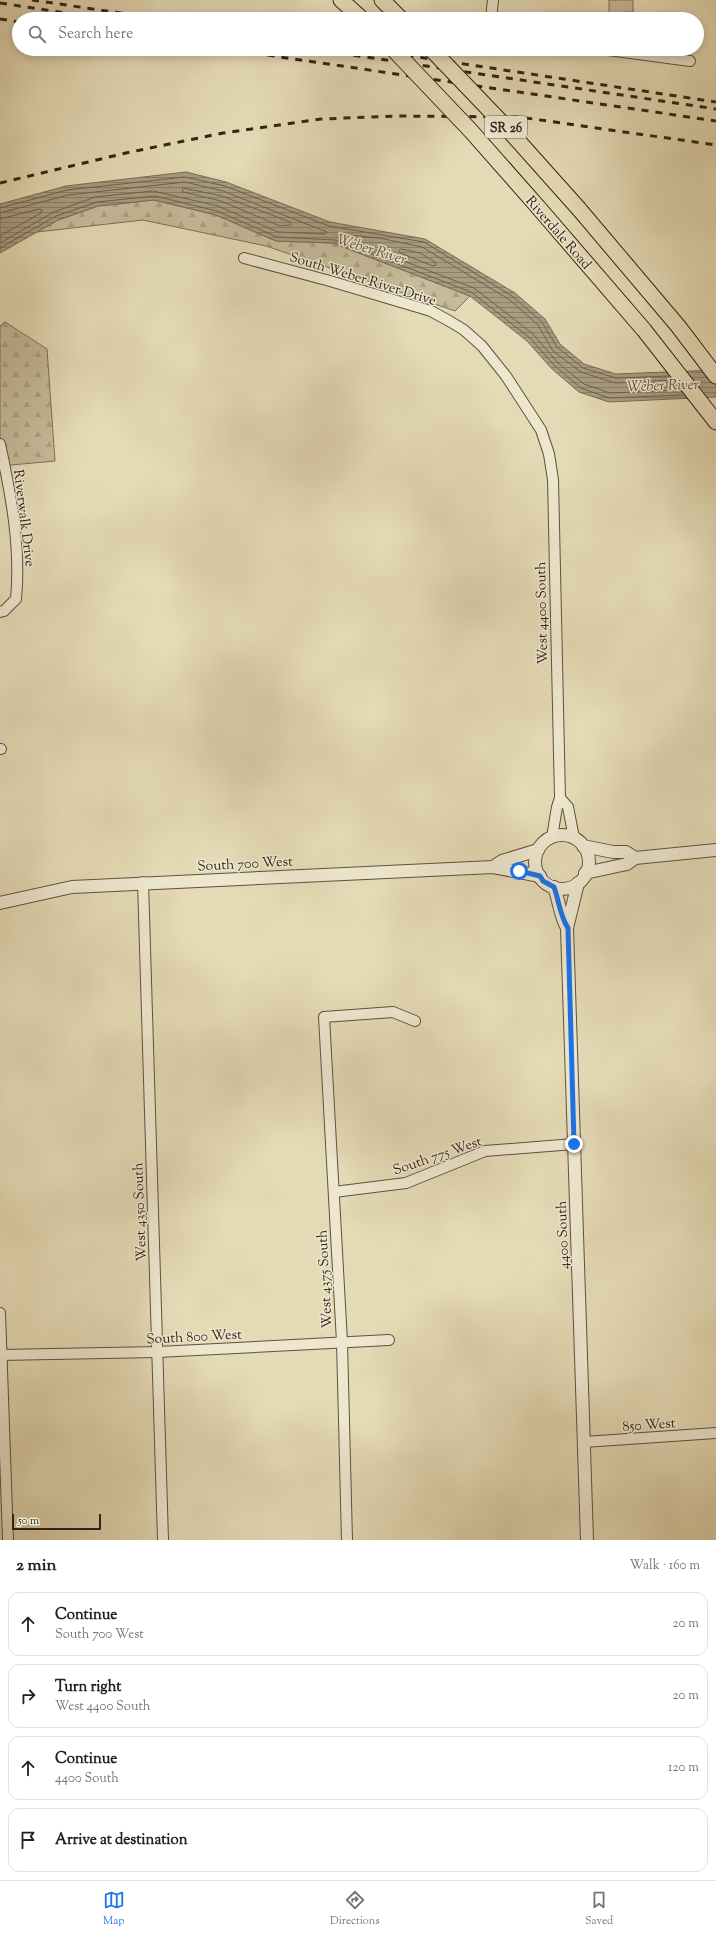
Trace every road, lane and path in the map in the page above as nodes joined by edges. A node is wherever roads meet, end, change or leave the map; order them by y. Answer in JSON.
{"nodes":[{"id":1,"x":341,"y":0,"type":"edge"},
{"id":2,"x":382,"y":0,"type":"edge"},
{"id":3,"x":493,"y":0,"type":"edge"},
{"id":4,"x":354,"y":12,"type":"edge"},
{"id":5,"x":394,"y":12,"type":"edge"},
{"id":6,"x":492,"y":12,"type":"edge"},
{"id":7,"x":400,"y":56,"type":"edge"},
{"id":8,"x":438,"y":56,"type":"edge"},
{"id":9,"x":653,"y":56,"type":"edge"},
{"id":10,"x":690,"y":61,"type":"dead end"},
{"id":11,"x":244,"y":258,"type":"dead end"},
{"id":12,"x":716,"y":376,"type":"edge"},
{"id":13,"x":716,"y":422,"type":"edge"},
{"id":14,"x":541,"y":430,"type":"joint"},
{"id":15,"x":0,"y":444,"type":"edge"},
{"id":16,"x":0,"y":612,"type":"edge"},
{"id":17,"x":560,"y":798,"type":"junction"},
{"id":18,"x":552,"y":837,"type":"junction"},
{"id":19,"x":574,"y":838,"type":"junction"},
{"id":20,"x":583,"y":846,"type":"junction"},
{"id":21,"x":538,"y":850,"type":"junction"},
{"id":22,"x":716,"y":850,"type":"edge"},
{"id":23,"x":635,"y":858,"type":"junction"},
{"id":24,"x":492,"y":867,"type":"junction"},
{"id":25,"x":540,"y":876,"type":"junction"},
{"id":26,"x":582,"y":878,"type":"junction"},
{"id":27,"x":143,"y":882,"type":"junction"},
{"id":28,"x":554,"y":887,"type":"junction"},
{"id":29,"x":0,"y":903,"type":"edge"},
{"id":30,"x":568,"y":928,"type":"junction"},
{"id":31,"x":415,"y":1021,"type":"dead end"},
{"id":32,"x":574,"y":1144,"type":"junction"},
{"id":33,"x":334,"y":1192,"type":"junction"},
{"id":34,"x":0,"y":1313,"type":"edge"},
{"id":35,"x":389,"y":1340,"type":"dead end"},
{"id":36,"x":342,"y":1342,"type":"junction"},
{"id":37,"x":158,"y":1352,"type":"junction"},
{"id":38,"x":1,"y":1355,"type":"edge"},
{"id":39,"x":716,"y":1433,"type":"edge"},
{"id":40,"x":584,"y":1442,"type":"junction"},
{"id":41,"x":8,"y":1540,"type":"edge"},
{"id":42,"x":164,"y":1540,"type":"edge"},
{"id":43,"x":348,"y":1540,"type":"edge"},
{"id":44,"x":587,"y":1540,"type":"edge"}],
"edges":[{"from":1,"to":4,"type":"main road"},
{"from":2,"to":5,"type":"main road"},
{"from":3,"to":6,"type":"street"},
{"from":7,"to":13,"type":"main road","name":"Riverdale Road","number":"SR 26","bridge":true},
{"from":8,"to":12,"type":"main road","number":"SR 26","bridge":true},
{"from":9,"to":10,"type":"street"},
{"from":11,"to":14,"type":"street","name":"South Weber River Drive"},
{"from":14,"to":17,"type":"street","name":"West 4400 South"},
{"from":15,"to":16,"type":"street","name":"Riverwalk Drive"},
{"from":17,"to":18,"type":"street","name":"West 4400 South"},
{"from":17,"to":19,"type":"street","name":"West 4400 South"},
{"from":18,"to":19,"type":"street"},
{"from":18,"to":21,"type":"street"},
{"from":19,"to":20,"type":"street"},
{"from":20,"to":23,"type":"street"},
{"from":20,"to":26,"type":"street"},
{"from":21,"to":24,"type":"street","name":"South 700 West"},
{"from":21,"to":25,"type":"street"},
{"from":22,"to":23,"type":"street"},
{"from":23,"to":26,"type":"street"},
{"from":24,"to":25,"type":"street","name":"South 700 West"},
{"from":24,"to":27,"type":"street","name":"South 700 West"},
{"from":25,"to":28,"type":"street"},
{"from":26,"to":28,"type":"street"},
{"from":26,"to":30,"type":"street"},
{"from":27,"to":29,"type":"street","name":"South 700 West"},
{"from":27,"to":37,"type":"street","name":"West 4350 South"},
{"from":28,"to":30,"type":"street"},
{"from":30,"to":32,"type":"street","name":"4400 South"},
{"from":31,"to":33,"type":"street","name":"West 4375 South"},
{"from":32,"to":33,"type":"street","name":"South 775 West"},
{"from":32,"to":40,"type":"street","name":"4400 South"},
{"from":33,"to":36,"type":"street","name":"West 4375 South"},
{"from":34,"to":38,"type":"street"},
{"from":35,"to":36,"type":"street","name":"South 800 West"},
{"from":36,"to":37,"type":"street","name":"South 800 West"},
{"from":36,"to":43,"type":"street","name":"West 4375 South"},
{"from":37,"to":38,"type":"street","name":"South 800 West"},
{"from":37,"to":42,"type":"street","name":"West 4350 South"},
{"from":38,"to":41,"type":"street"},
{"from":39,"to":40,"type":"street","name":"850 West"},
{"from":40,"to":44,"type":"street","name":"4400 South"}]}
